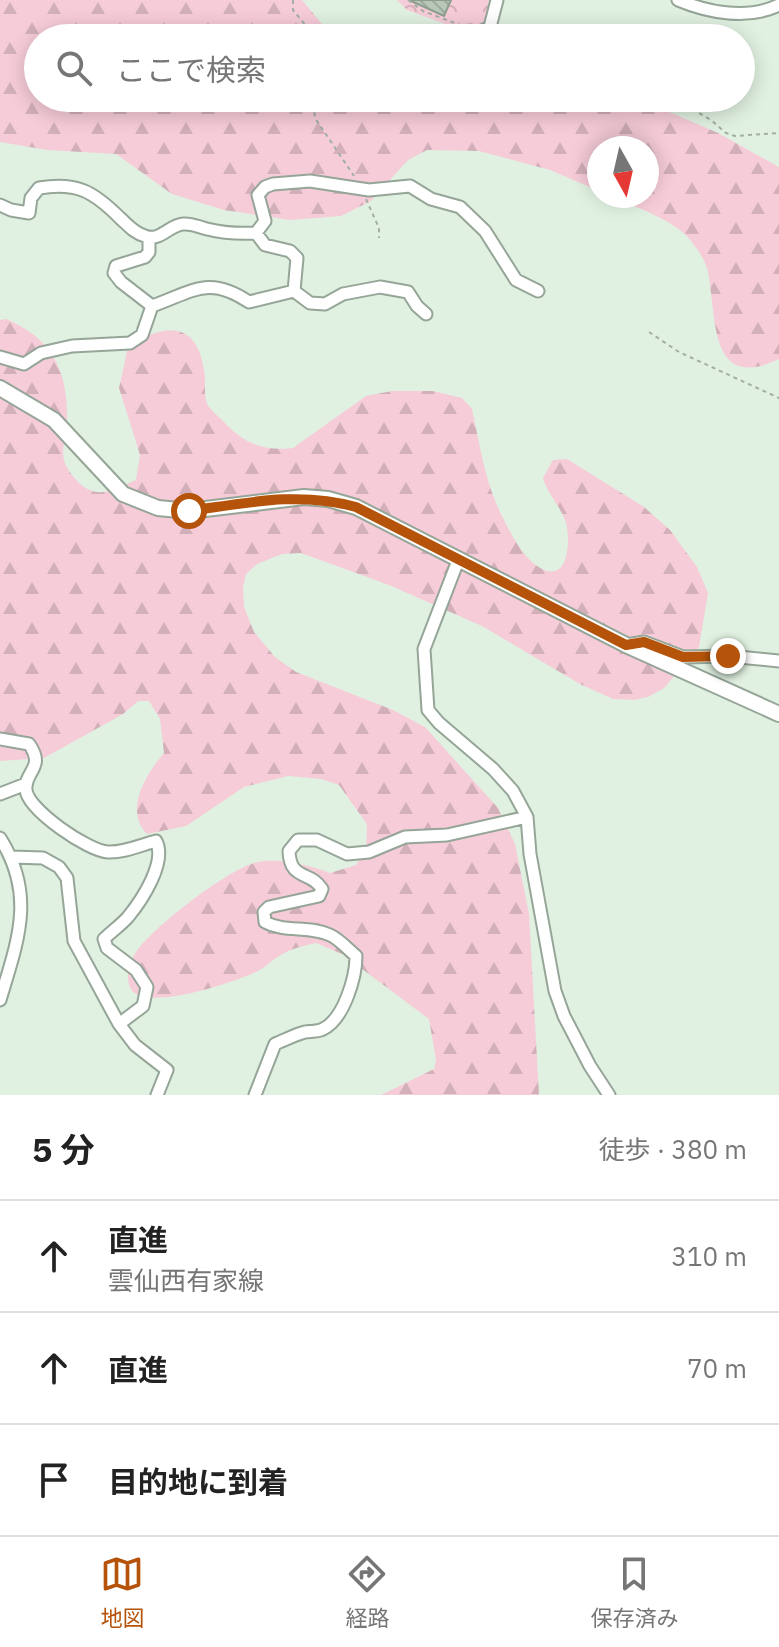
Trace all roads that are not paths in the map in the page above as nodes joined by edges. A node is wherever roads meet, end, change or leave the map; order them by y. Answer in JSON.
{"nodes":[{"id":1,"x":497,"y":0,"type":"edge"},
{"id":2,"x":678,"y":0,"type":"edge"},
{"id":3,"x":779,"y":5,"type":"edge"},
{"id":4,"x":491,"y":24,"type":"edge"},
{"id":5,"x":0,"y":205,"type":"edge"},
{"id":6,"x":256,"y":233,"type":"junction"},
{"id":7,"x":149,"y":238,"type":"junction"},
{"id":8,"x":294,"y":291,"type":"junction"},
{"id":9,"x":538,"y":291,"type":"dead end"},
{"id":10,"x":152,"y":306,"type":"junction"},
{"id":11,"x":426,"y":314,"type":"dead end"},
{"id":12,"x":0,"y":357,"type":"edge"},
{"id":13,"x":0,"y":388,"type":"edge"},
{"id":14,"x":459,"y":558,"type":"junction"},
{"id":15,"x":626,"y":645,"type":"junction"},
{"id":16,"x":779,"y":661,"type":"edge"},
{"id":17,"x":779,"y":714,"type":"edge"},
{"id":18,"x":0,"y":739,"type":"edge"},
{"id":19,"x":26,"y":784,"type":"junction"},
{"id":20,"x":0,"y":794,"type":"edge"},
{"id":21,"x":527,"y":817,"type":"junction"},
{"id":22,"x":0,"y":838,"type":"edge"},
{"id":23,"x":12,"y":857,"type":"junction"},
{"id":24,"x":0,"y":1000,"type":"edge"},
{"id":25,"x":119,"y":1024,"type":"junction"},
{"id":26,"x":157,"y":1095,"type":"edge"},
{"id":27,"x":255,"y":1095,"type":"edge"},
{"id":28,"x":609,"y":1095,"type":"edge"}],
"edges":[{"from":1,"to":4,"type":"street"},
{"from":2,"to":3,"type":"street"},
{"from":5,"to":7,"type":"street"},
{"from":6,"to":7,"type":"street"},
{"from":6,"to":8,"type":"street"},
{"from":6,"to":9,"type":"street"},
{"from":7,"to":10,"type":"street"},
{"from":8,"to":10,"type":"street"},
{"from":8,"to":11,"type":"street"},
{"from":10,"to":12,"type":"street"},
{"from":13,"to":14,"type":"main road"},
{"from":14,"to":15,"type":"main road"},
{"from":14,"to":21,"type":"street"},
{"from":15,"to":16,"type":"street"},
{"from":15,"to":17,"type":"main road"},
{"from":18,"to":19,"type":"street"},
{"from":19,"to":20,"type":"street"},
{"from":19,"to":25,"type":"street"},
{"from":21,"to":27,"type":"street"},
{"from":21,"to":28,"type":"street"},
{"from":22,"to":23,"type":"street"},
{"from":23,"to":24,"type":"street"},
{"from":23,"to":25,"type":"street"},
{"from":25,"to":26,"type":"street"}]}
